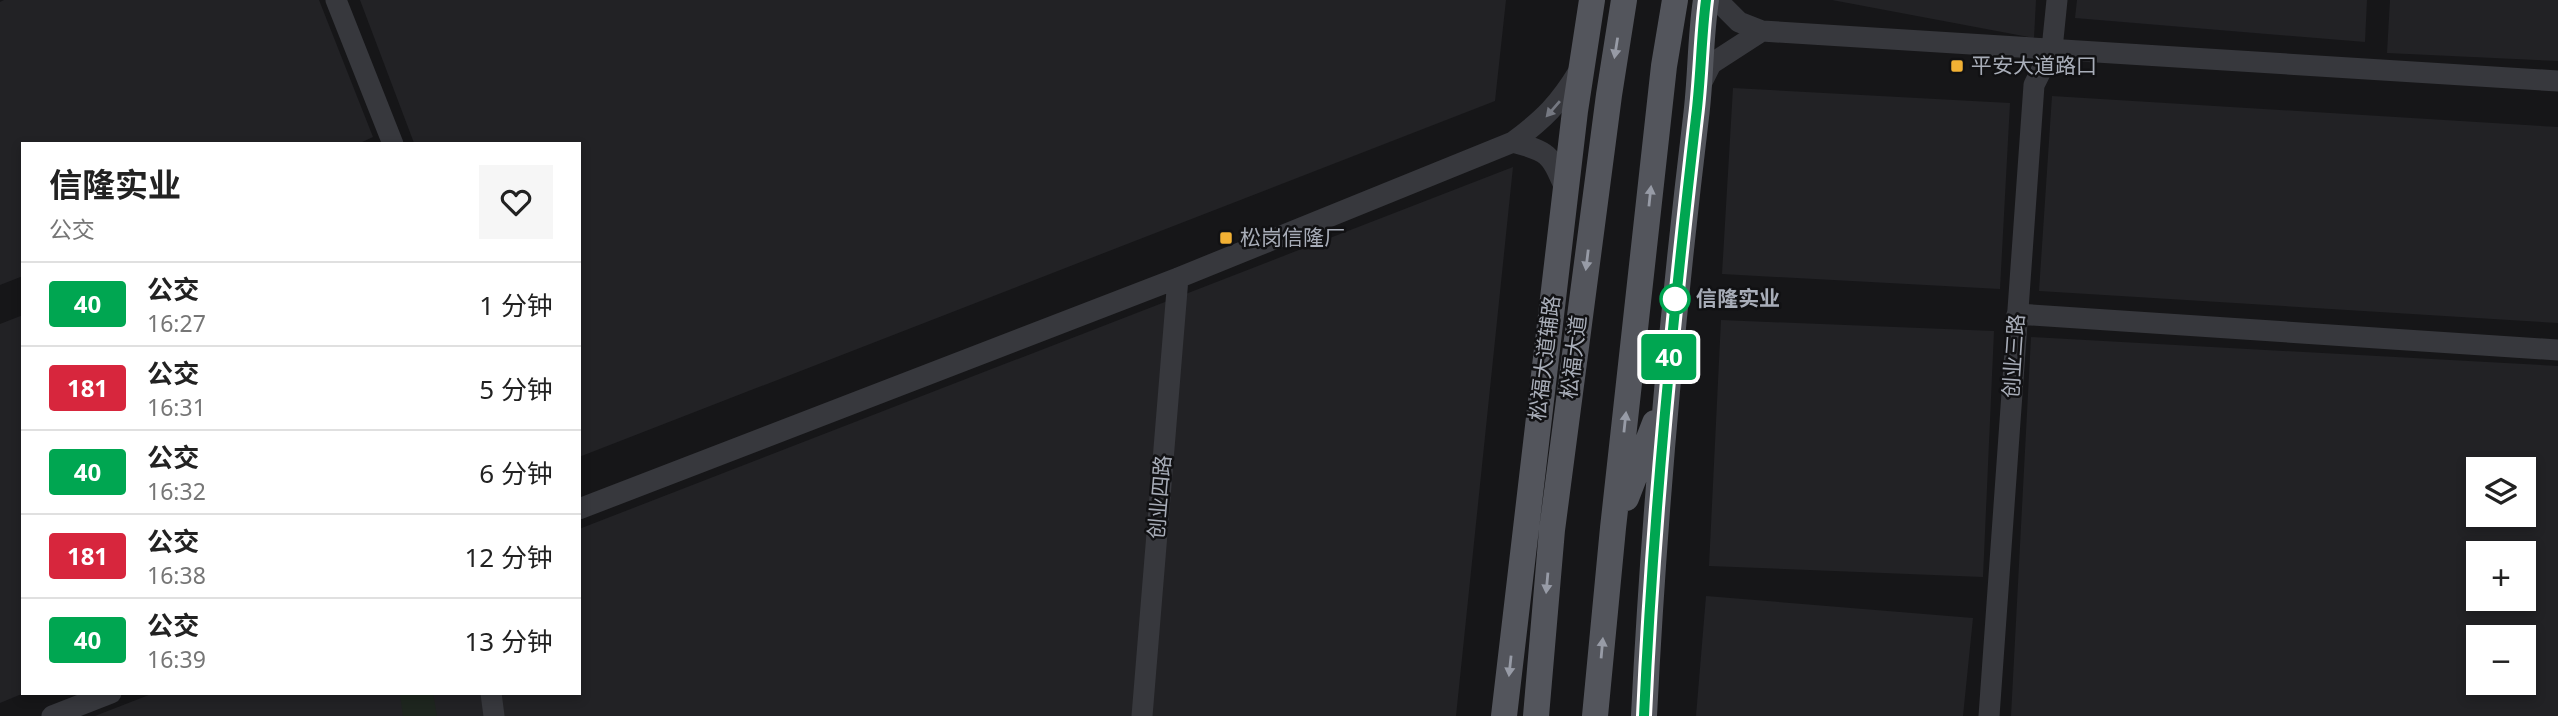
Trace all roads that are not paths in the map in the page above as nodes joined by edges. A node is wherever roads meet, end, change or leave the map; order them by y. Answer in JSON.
{"nodes":[{"id":1,"x":336,"y":0,"type":"edge"},
{"id":2,"x":1592,"y":0,"type":"edge"},
{"id":3,"x":1623,"y":0,"type":"edge"},
{"id":4,"x":1675,"y":0,"type":"edge"},
{"id":5,"x":1706,"y":0,"type":"edge"},
{"id":6,"x":1717,"y":0,"type":"edge"},
{"id":7,"x":2057,"y":0,"type":"edge"},
{"id":8,"x":1762,"y":31,"type":"junction"},
{"id":9,"x":2052,"y":49,"type":"junction"},
{"id":10,"x":1582,"y":66,"type":"junction"},
{"id":11,"x":2558,"y":81,"type":"edge"},
{"id":12,"x":1698,"y":92,"type":"junction"},
{"id":13,"x":392,"y":142,"type":"edge"},
{"id":14,"x":1513,"y":142,"type":"junction"},
{"id":15,"x":1565,"y":188,"type":"junction"},
{"id":16,"x":1178,"y":278,"type":"junction"},
{"id":17,"x":2017,"y":314,"type":"junction"},
{"id":18,"x":2558,"y":350,"type":"edge"},
{"id":19,"x":1665,"y":398,"type":"junction"},
{"id":20,"x":1539,"y":404,"type":"junction"},
{"id":21,"x":581,"y":508,"type":"edge"},
{"id":22,"x":1613,"y":528,"type":"junction"},
{"id":23,"x":1552,"y":530,"type":"junction"},
{"id":24,"x":106,"y":695,"type":"edge"},
{"id":25,"x":491,"y":695,"type":"edge"},
{"id":26,"x":52,"y":716,"type":"edge"},
{"id":27,"x":494,"y":716,"type":"edge"},
{"id":28,"x":1142,"y":716,"type":"edge"},
{"id":29,"x":1504,"y":716,"type":"edge"},
{"id":30,"x":1536,"y":716,"type":"edge"},
{"id":31,"x":1595,"y":716,"type":"edge"},
{"id":32,"x":1644,"y":716,"type":"edge"},
{"id":33,"x":1989,"y":716,"type":"edge"}],
"edges":[{"from":1,"to":13,"type":"street"},
{"from":2,"to":10,"type":"main road","name":"松福大道辅路"},
{"from":3,"to":23,"type":"main road","name":"松福大道","one_way":true},
{"from":22,"to":4,"type":"main road","one_way":true},
{"from":5,"to":12,"type":"main road"},
{"from":6,"to":8,"type":"street"},
{"from":7,"to":9,"type":"street","name":"创业三路"},
{"from":8,"to":9,"type":"street"},
{"from":8,"to":12,"type":"street"},
{"from":9,"to":11,"type":"street"},
{"from":9,"to":17,"type":"street","name":"创业三路"},
{"from":10,"to":14,"type":"street","one_way":true},
{"from":10,"to":15,"type":"main road","name":"松福大道辅路"},
{"from":12,"to":19,"type":"main road"},
{"from":14,"to":15,"type":"street"},
{"from":14,"to":16,"type":"street"},
{"from":15,"to":20,"type":"main road","name":"松福大道辅路"},
{"from":16,"to":21,"type":"street"},
{"from":16,"to":28,"type":"street","name":"创业四路"},
{"from":17,"to":18,"type":"street"},
{"from":17,"to":33,"type":"street","name":"创业三路"},
{"from":19,"to":22,"type":"main road"},
{"from":19,"to":32,"type":"main road"},
{"from":20,"to":23,"type":"main road"},
{"from":20,"to":29,"type":"main road","name":"松福大道辅路","one_way":true},
{"from":31,"to":22,"type":"main road","one_way":true},
{"from":23,"to":30,"type":"main road","name":"松福大道","one_way":true},
{"from":24,"to":26,"type":"street"},
{"from":25,"to":27,"type":"street"}]}
